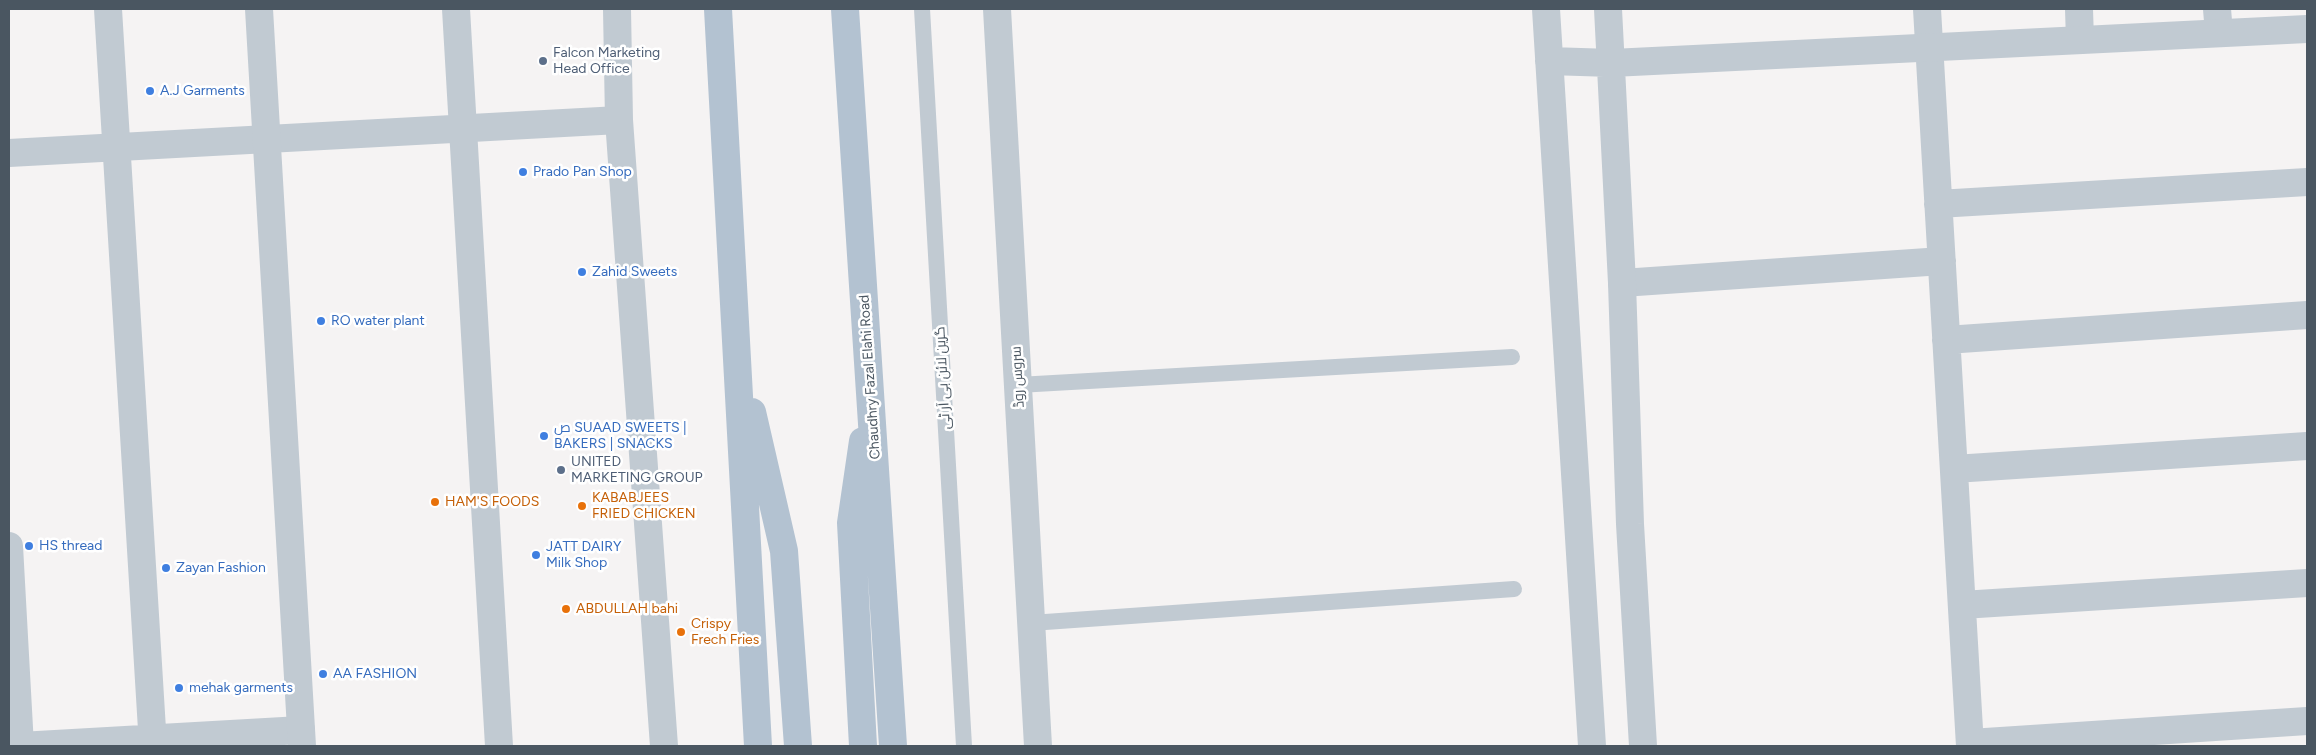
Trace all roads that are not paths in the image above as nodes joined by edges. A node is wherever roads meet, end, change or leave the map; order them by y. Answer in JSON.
{"nodes":[{"id":1,"x":108,"y":9,"type":"edge"},
{"id":2,"x":259,"y":9,"type":"edge"},
{"id":3,"x":456,"y":9,"type":"edge"},
{"id":4,"x":617,"y":9,"type":"edge"},
{"id":5,"x":718,"y":9,"type":"edge"},
{"id":6,"x":845,"y":9,"type":"edge"},
{"id":7,"x":922,"y":9,"type":"edge"},
{"id":8,"x":997,"y":9,"type":"edge"},
{"id":9,"x":1546,"y":9,"type":"edge"},
{"id":10,"x":1608,"y":9,"type":"edge"},
{"id":11,"x":1927,"y":9,"type":"edge"},
{"id":12,"x":2079,"y":9,"type":"edge"},
{"id":13,"x":2218,"y":21,"type":"edge"},
{"id":14,"x":2307,"y":28,"type":"edge"},
{"id":15,"x":2080,"y":40,"type":"junction"},
{"id":16,"x":1929,"y":47,"type":"junction"},
{"id":17,"x":1549,"y":61,"type":"junction"},
{"id":18,"x":1612,"y":63,"type":"junction"},
{"id":19,"x":619,"y":120,"type":"junction"},
{"id":20,"x":463,"y":127,"type":"junction"},
{"id":21,"x":266,"y":138,"type":"junction"},
{"id":22,"x":117,"y":147,"type":"junction"},
{"id":23,"x":9,"y":153,"type":"edge"},
{"id":24,"x":2307,"y":182,"type":"edge"},
{"id":25,"x":1938,"y":204,"type":"junction"},
{"id":26,"x":1942,"y":261,"type":"junction"},
{"id":27,"x":1622,"y":284,"type":"junction"},
{"id":28,"x":2307,"y":315,"type":"edge"},
{"id":29,"x":1946,"y":340,"type":"junction"},
{"id":30,"x":735,"y":341,"type":"junction"},
{"id":31,"x":1512,"y":357,"type":"dead end"},
{"id":32,"x":871,"y":380,"type":"junction"},
{"id":33,"x":1018,"y":385,"type":"junction"},
{"id":34,"x":2307,"y":446,"type":"edge"},
{"id":35,"x":1954,"y":469,"type":"junction"},
{"id":36,"x":9,"y":546,"type":"edge"},
{"id":37,"x":2307,"y":583,"type":"edge"},
{"id":38,"x":1514,"y":590,"type":"dead end"},
{"id":39,"x":1962,"y":606,"type":"junction"},
{"id":40,"x":1031,"y":623,"type":"junction"},
{"id":41,"x":11,"y":626,"type":"edge"},
{"id":42,"x":2307,"y":721,"type":"edge"},
{"id":43,"x":302,"y":738,"type":"edge"},
{"id":44,"x":152,"y":742,"type":"edge"},
{"id":45,"x":1970,"y":745,"type":"edge"},
{"id":46,"x":20,"y":746,"type":"edge"},
{"id":47,"x":499,"y":746,"type":"edge"},
{"id":48,"x":664,"y":746,"type":"edge"},
{"id":49,"x":758,"y":746,"type":"edge"},
{"id":50,"x":798,"y":746,"type":"edge"},
{"id":51,"x":863,"y":746,"type":"edge"},
{"id":52,"x":893,"y":746,"type":"edge"},
{"id":53,"x":964,"y":746,"type":"edge"},
{"id":54,"x":1038,"y":746,"type":"edge"},
{"id":55,"x":1592,"y":746,"type":"edge"},
{"id":56,"x":1643,"y":746,"type":"edge"}],
"edges":[{"from":1,"to":22,"type":"street"},
{"from":2,"to":21,"type":"street"},
{"from":3,"to":20,"type":"street"},
{"from":4,"to":19,"type":"street"},
{"from":5,"to":30,"type":"main road"},
{"from":6,"to":32,"type":"main road","name":"Chaudhry Fazal Elahi Road"},
{"from":7,"to":53,"type":"lane","name":"گرین لائن بی آر ٹی"},
{"from":8,"to":33,"type":"street","name":"سروس روڈ"},
{"from":9,"to":17,"type":"street"},
{"from":10,"to":18,"type":"street"},
{"from":11,"to":16,"type":"street"},
{"from":12,"to":15,"type":"street"},
{"from":13,"to":14,"type":"street"},
{"from":13,"to":15,"type":"street"},
{"from":15,"to":16,"type":"street"},
{"from":16,"to":18,"type":"street"},
{"from":16,"to":25,"type":"street"},
{"from":17,"to":18,"type":"street"},
{"from":17,"to":55,"type":"street"},
{"from":18,"to":27,"type":"street"},
{"from":19,"to":20,"type":"street"},
{"from":19,"to":48,"type":"street"},
{"from":20,"to":21,"type":"street"},
{"from":20,"to":47,"type":"street"},
{"from":21,"to":22,"type":"street"},
{"from":21,"to":43,"type":"street"},
{"from":22,"to":23,"type":"street"},
{"from":22,"to":44,"type":"street"},
{"from":24,"to":25,"type":"street"},
{"from":25,"to":26,"type":"street"},
{"from":26,"to":27,"type":"street"},
{"from":26,"to":29,"type":"street"},
{"from":27,"to":56,"type":"street"},
{"from":28,"to":29,"type":"street"},
{"from":29,"to":35,"type":"street"},
{"from":30,"to":49,"type":"main road"},
{"from":30,"to":50,"type":"main road"},
{"from":31,"to":33,"type":"lane"},
{"from":32,"to":51,"type":"main road"},
{"from":32,"to":52,"type":"main road","name":"Chaudhry Fazal Elahi Road"},
{"from":33,"to":40,"type":"street","name":"سروس روڈ"},
{"from":34,"to":35,"type":"street"},
{"from":35,"to":39,"type":"street"},
{"from":36,"to":41,"type":"street"},
{"from":37,"to":39,"type":"street"},
{"from":38,"to":40,"type":"lane"},
{"from":39,"to":45,"type":"street"},
{"from":40,"to":54,"type":"street","name":"سروس روڈ"},
{"from":41,"to":46,"type":"street"},
{"from":42,"to":45,"type":"street"},
{"from":43,"to":44,"type":"street"},
{"from":44,"to":46,"type":"street"}]}
